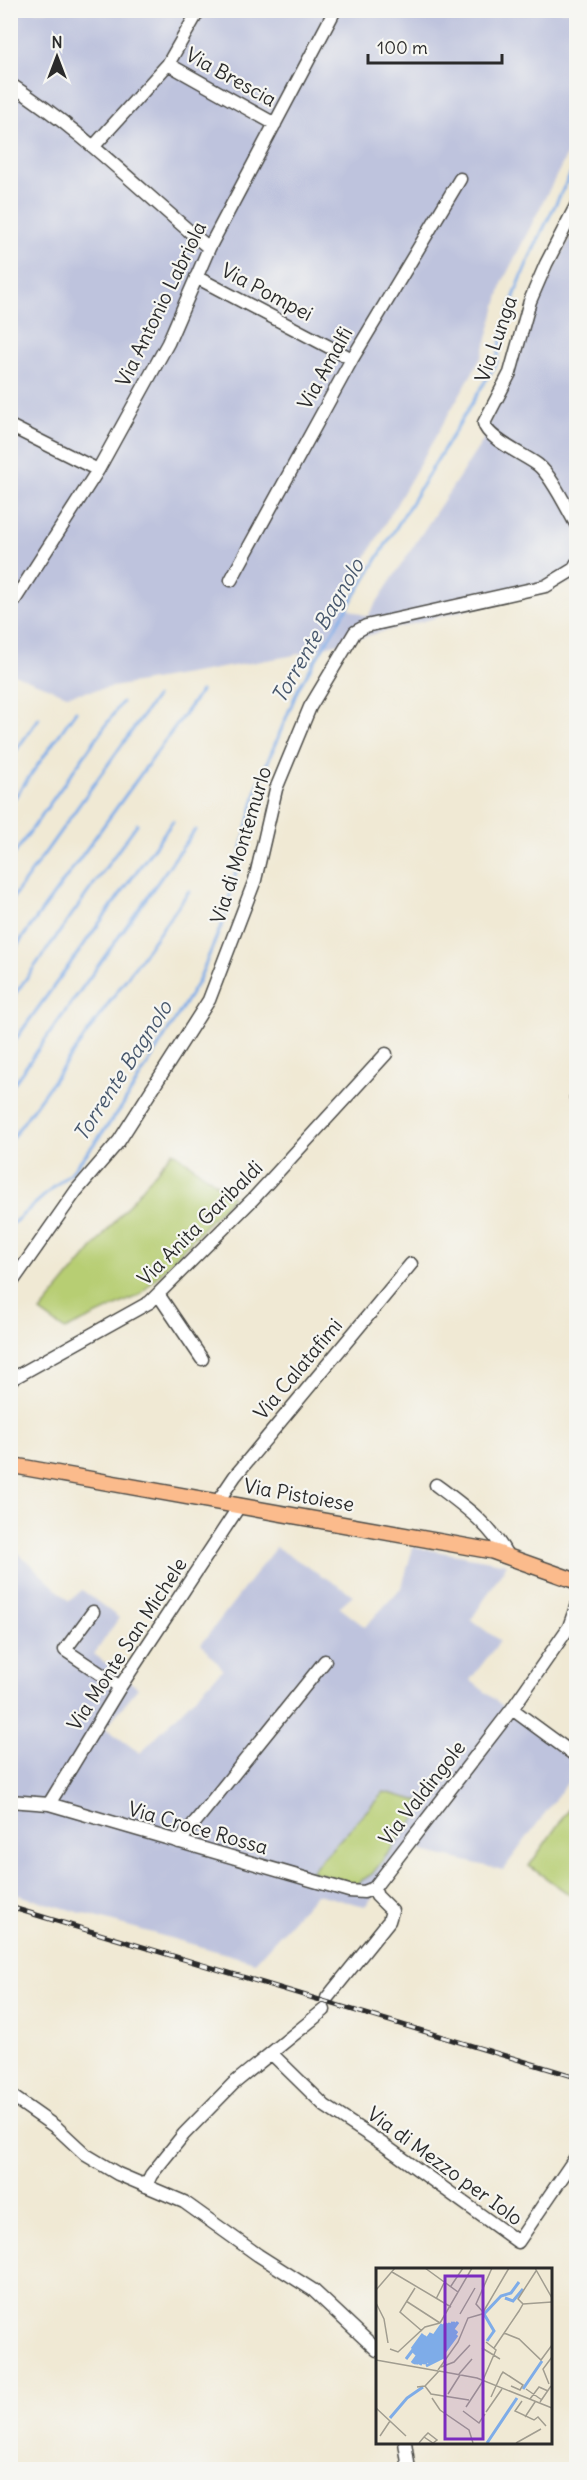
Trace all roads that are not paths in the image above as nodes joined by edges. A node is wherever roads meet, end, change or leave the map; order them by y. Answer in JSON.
{"nodes":[{"id":1,"x":199,"y":10,"type":"edge"},
{"id":2,"x":335,"y":10,"type":"edge"},
{"id":3,"x":168,"y":64,"type":"junction"},
{"id":4,"x":10,"y":84,"type":"edge"},
{"id":5,"x":275,"y":124,"type":"junction"},
{"id":6,"x":93,"y":146,"type":"junction"},
{"id":7,"x":460,"y":179,"type":"dead end"},
{"id":8,"x":576,"y":206,"type":"edge"},
{"id":9,"x":209,"y":248,"type":"junction"},
{"id":10,"x":196,"y":277,"type":"junction"},
{"id":11,"x":352,"y":359,"type":"junction"},
{"id":12,"x":10,"y":426,"type":"edge"},
{"id":13,"x":98,"y":470,"type":"junction"},
{"id":14,"x":576,"y":524,"type":"edge"},
{"id":15,"x":576,"y":564,"type":"edge"},
{"id":16,"x":231,"y":580,"type":"dead end"},
{"id":17,"x":10,"y":607,"type":"edge"},
{"id":18,"x":386,"y":1054,"type":"dead end"},
{"id":19,"x":411,"y":1264,"type":"dead end"},
{"id":20,"x":10,"y":1285,"type":"edge"},
{"id":21,"x":158,"y":1294,"type":"junction"},
{"id":22,"x":202,"y":1359,"type":"dead end"},
{"id":23,"x":10,"y":1380,"type":"edge"},
{"id":24,"x":10,"y":1465,"type":"edge"},
{"id":25,"x":436,"y":1485,"type":"dead end"},
{"id":26,"x":218,"y":1501,"type":"junction"},
{"id":27,"x":240,"y":1505,"type":"junction"},
{"id":28,"x":508,"y":1557,"type":"junction"},
{"id":29,"x":576,"y":1581,"type":"edge"},
{"id":30,"x":576,"y":1607,"type":"edge"},
{"id":31,"x":93,"y":1612,"type":"dead end"},
{"id":32,"x":325,"y":1661,"type":"dead end"},
{"id":33,"x":120,"y":1687,"type":"junction"},
{"id":34,"x":512,"y":1709,"type":"junction"},
{"id":35,"x":576,"y":1756,"type":"edge"},
{"id":36,"x":10,"y":1801,"type":"edge"},
{"id":37,"x":49,"y":1804,"type":"junction"},
{"id":38,"x":179,"y":1842,"type":"junction"},
{"id":39,"x":374,"y":1888,"type":"junction"},
{"id":40,"x":272,"y":2054,"type":"junction"},
{"id":41,"x":10,"y":2095,"type":"edge"},
{"id":42,"x":576,"y":2157,"type":"edge"},
{"id":43,"x":146,"y":2186,"type":"junction"},
{"id":44,"x":376,"y":2349,"type":"edge"},
{"id":45,"x":405,"y":2444,"type":"edge"},
{"id":46,"x":409,"y":2469,"type":"edge"}],
"edges":[{"from":1,"to":3,"type":"street","name":"Via Brescia"},
{"from":2,"to":5,"type":"street","name":"Via Antonio Labriola"},
{"from":3,"to":5,"type":"street","name":"Via Brescia"},
{"from":3,"to":6,"type":"street","name":"Via Brescia"},
{"from":4,"to":6,"type":"street"},
{"from":5,"to":9,"type":"street","name":"Via Antonio Labriola"},
{"from":6,"to":9,"type":"street"},
{"from":7,"to":11,"type":"street","name":"Via Amalfi"},
{"from":8,"to":14,"type":"street","name":"Via Lunga"},
{"from":9,"to":10,"type":"street","name":"Via Antonio Labriola"},
{"from":10,"to":11,"type":"street","name":"Via Pompei"},
{"from":10,"to":13,"type":"street","name":"Via Antonio Labriola"},
{"from":11,"to":16,"type":"street","name":"Via Amalfi"},
{"from":12,"to":13,"type":"street"},
{"from":13,"to":17,"type":"street","name":"Via Antonio Labriola"},
{"from":15,"to":20,"type":"street","name":"Via di Montemurlo"},
{"from":18,"to":21,"type":"street","name":"Via Anita Garibaldi"},
{"from":19,"to":26,"type":"street","name":"Via Calatafimi"},
{"from":21,"to":22,"type":"street"},
{"from":21,"to":23,"type":"street","name":"Via Anita Garibaldi"},
{"from":24,"to":26,"type":"main road","name":"Via Pistoiese"},
{"from":25,"to":28,"type":"street"},
{"from":26,"to":27,"type":"main road","name":"Via Pistoiese"},
{"from":27,"to":28,"type":"main road","name":"Via Pistoiese"},
{"from":27,"to":33,"type":"street","name":"Via Monte San Michele"},
{"from":28,"to":29,"type":"main road","name":"Via Pistoiese"},
{"from":30,"to":34,"type":"street","name":"Via Valdingole"},
{"from":31,"to":33,"type":"street"},
{"from":32,"to":38,"type":"street"},
{"from":33,"to":37,"type":"street","name":"Via Monte San Michele"},
{"from":34,"to":35,"type":"street"},
{"from":34,"to":39,"type":"street","name":"Via Valdingole"},
{"from":36,"to":37,"type":"street","name":"Via Croce Rossa"},
{"from":37,"to":38,"type":"street","name":"Via Croce Rossa"},
{"from":38,"to":39,"type":"street","name":"Via Croce Rossa"},
{"from":39,"to":40,"type":"street"},
{"from":40,"to":42,"type":"street","name":"Via di Mezzo per Iolo"},
{"from":40,"to":43,"type":"street"},
{"from":41,"to":43,"type":"street"},
{"from":43,"to":44,"type":"street"},
{"from":45,"to":46,"type":"street"}]}
